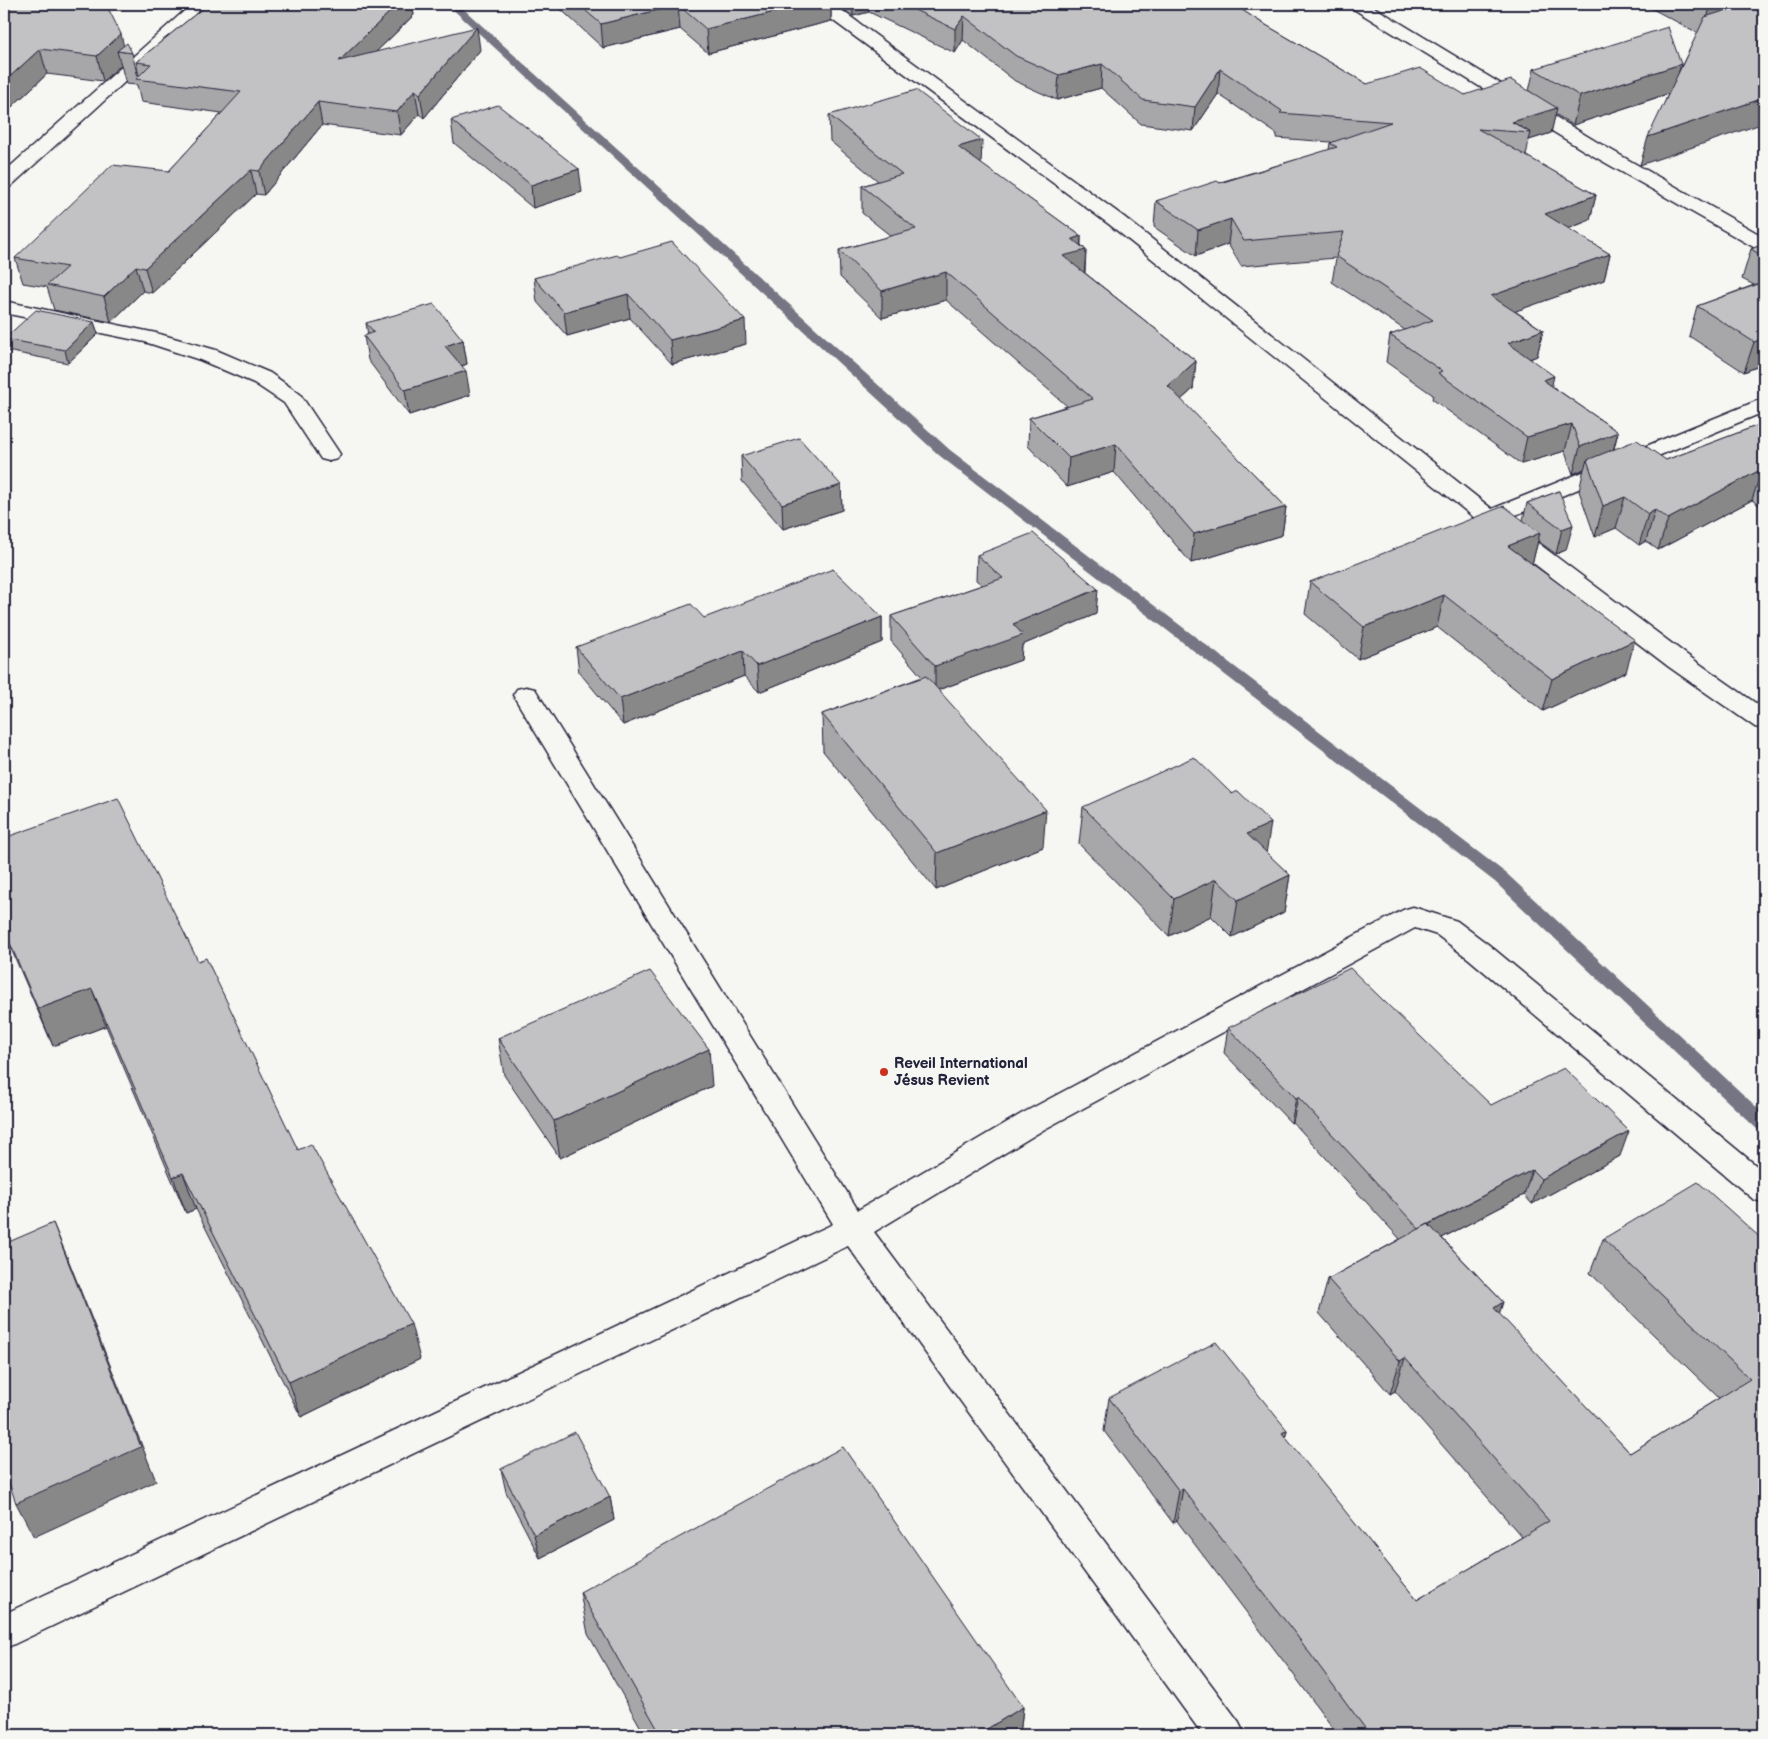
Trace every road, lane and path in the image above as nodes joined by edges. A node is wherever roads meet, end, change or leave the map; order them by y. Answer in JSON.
{"nodes":[{"id":1,"x":202,"y":4,"type":"edge"},
{"id":2,"x":822,"y":4,"type":"edge"},
{"id":3,"x":1358,"y":4,"type":"edge"},
{"id":4,"x":4,"y":182,"type":"edge"},
{"id":5,"x":1764,"y":245,"type":"edge"},
{"id":6,"x":4,"y":307,"type":"edge"},
{"id":7,"x":1764,"y":404,"type":"edge"},
{"id":8,"x":329,"y":454,"type":"dead end"},
{"id":9,"x":1489,"y":518,"type":"junction"},
{"id":10,"x":526,"y":695,"type":"dead end"},
{"id":11,"x":1764,"y":722,"type":"edge"},
{"id":12,"x":1764,"y":1190,"type":"edge"},
{"id":13,"x":853,"y":1229,"type":"junction"},
{"id":14,"x":4,"y":1632,"type":"edge"},
{"id":15,"x":1226,"y":1735,"type":"edge"}],
"edges":[{"from":1,"to":4,"type":"street"},
{"from":2,"to":9,"type":"street"},
{"from":3,"to":5,"type":"street"},
{"from":6,"to":8,"type":"street"},
{"from":7,"to":9,"type":"street"},
{"from":9,"to":11,"type":"street"},
{"from":10,"to":13,"type":"street"},
{"from":12,"to":13,"type":"street"},
{"from":13,"to":14,"type":"street"},
{"from":13,"to":15,"type":"street"}]}
